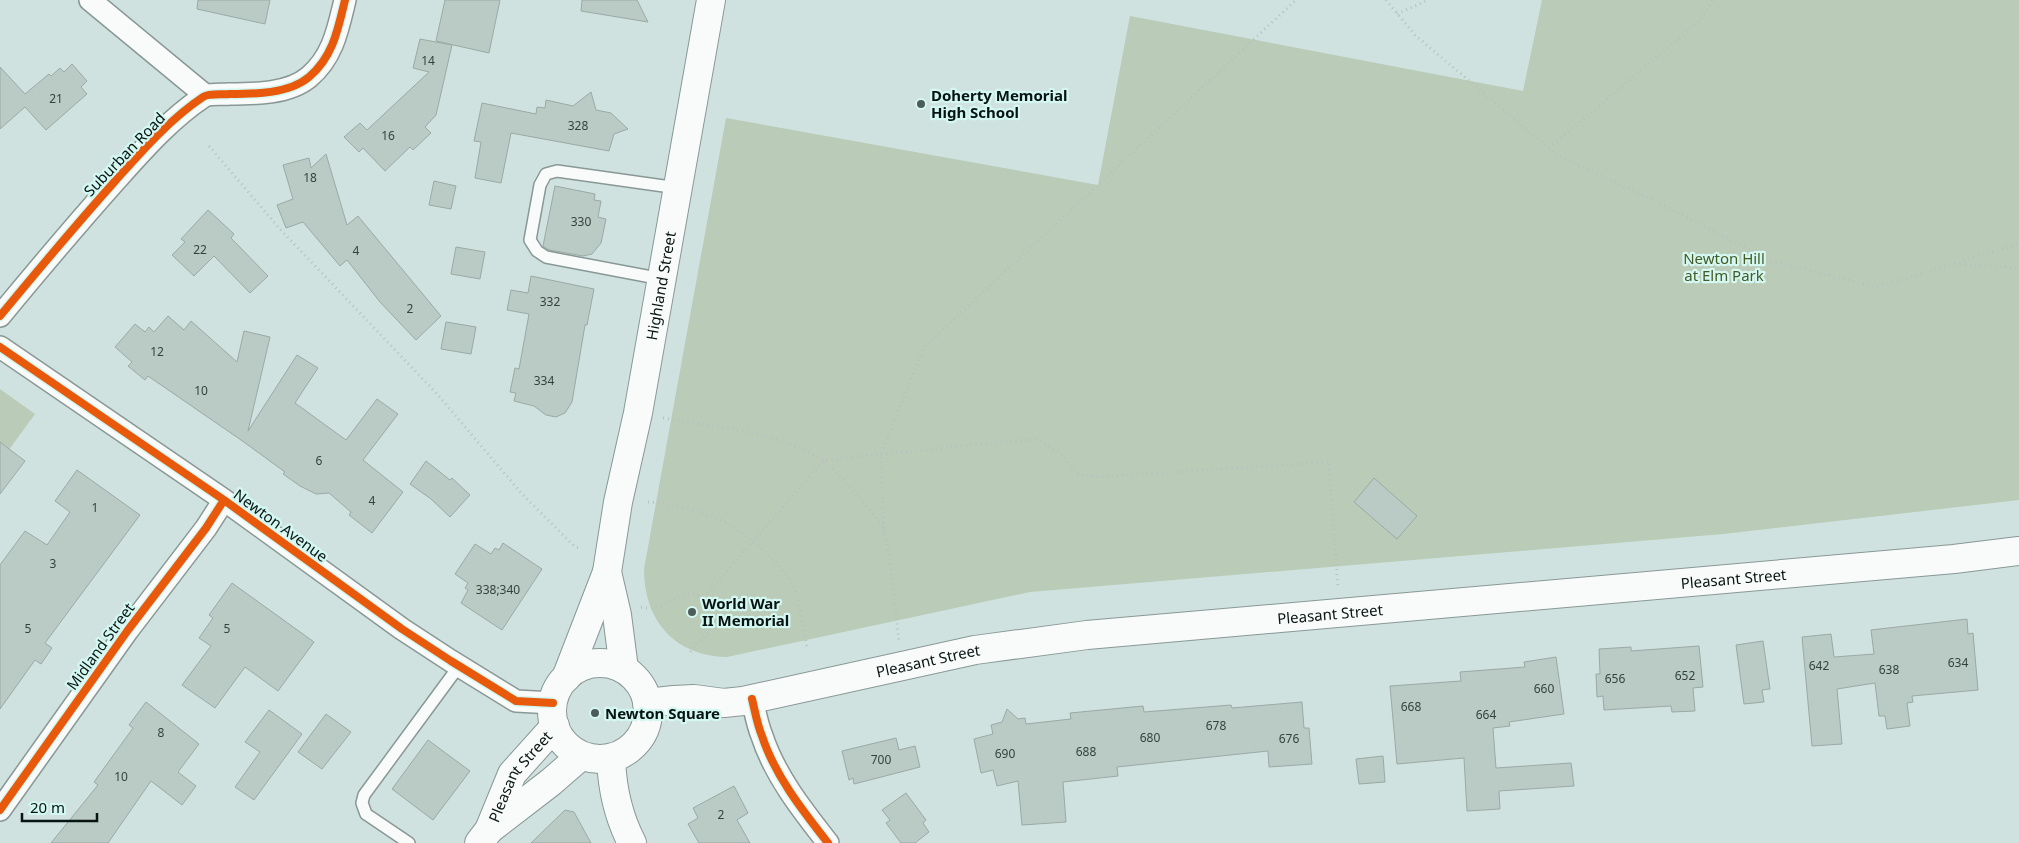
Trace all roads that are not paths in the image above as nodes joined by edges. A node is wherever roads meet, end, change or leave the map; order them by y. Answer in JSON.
{"nodes":[{"id":1,"x":90,"y":0,"type":"edge"},
{"id":2,"x":345,"y":0,"type":"edge"},
{"id":3,"x":711,"y":0,"type":"edge"},
{"id":4,"x":205,"y":95,"type":"junction"},
{"id":5,"x":678,"y":188,"type":"junction"},
{"id":6,"x":662,"y":279,"type":"junction"},
{"id":7,"x":0,"y":316,"type":"edge"},
{"id":8,"x":0,"y":347,"type":"edge"},
{"id":9,"x":224,"y":500,"type":"junction"},
{"id":10,"x":2019,"y":551,"type":"edge"},
{"id":11,"x":607,"y":572,"type":"junction"},
{"id":12,"x":459,"y":666,"type":"junction"},
{"id":13,"x":624,"y":669,"type":"junction"},
{"id":14,"x":566,"y":678,"type":"junction"},
{"id":15,"x":752,"y":699,"type":"junction"},
{"id":16,"x":648,"y":703,"type":"junction"},
{"id":17,"x":554,"y":714,"type":"junction"},
{"id":18,"x":582,"y":756,"type":"junction"},
{"id":19,"x":611,"y":758,"type":"junction"},
{"id":20,"x":0,"y":810,"type":"edge"},
{"id":21,"x":484,"y":836,"type":"edge"},
{"id":22,"x":409,"y":843,"type":"edge"},
{"id":23,"x":632,"y":843,"type":"edge"},
{"id":24,"x":828,"y":843,"type":"edge"}],
"edges":[{"from":1,"to":4,"type":"street"},
{"from":2,"to":4,"type":"street"},
{"from":3,"to":5,"type":"main road","name":"Highland Street"},
{"from":4,"to":7,"type":"street","name":"Suburban Road"},
{"from":5,"to":6,"type":"main road","name":"Highland Street"},
{"from":5,"to":6,"type":"lane"},
{"from":6,"to":11,"type":"main road","name":"Highland Street"},
{"from":8,"to":9,"type":"street","name":"Newton Avenue"},
{"from":9,"to":12,"type":"street","name":"Newton Avenue"},
{"from":9,"to":20,"type":"street","name":"Midland Street"},
{"from":10,"to":15,"type":"main road","name":"Pleasant Street"},
{"from":11,"to":13,"type":"main road","name":"Highland Street"},
{"from":11,"to":14,"type":"main road","name":"Highland Street"},
{"from":12,"to":17,"type":"street","name":"Newton Avenue"},
{"from":12,"to":22,"type":"lane"},
{"from":13,"to":14,"type":"main road"},
{"from":13,"to":16,"type":"main road"},
{"from":14,"to":17,"type":"main road"},
{"from":15,"to":16,"type":"main road","name":"Pleasant Street"},
{"from":15,"to":24,"type":"street"},
{"from":16,"to":19,"type":"main road"},
{"from":17,"to":18,"type":"main road"},
{"from":17,"to":21,"type":"main road","name":"Pleasant Street"},
{"from":18,"to":19,"type":"main road"},
{"from":18,"to":21,"type":"main road","name":"Pleasant Street"},
{"from":19,"to":23,"type":"main road"}]}
